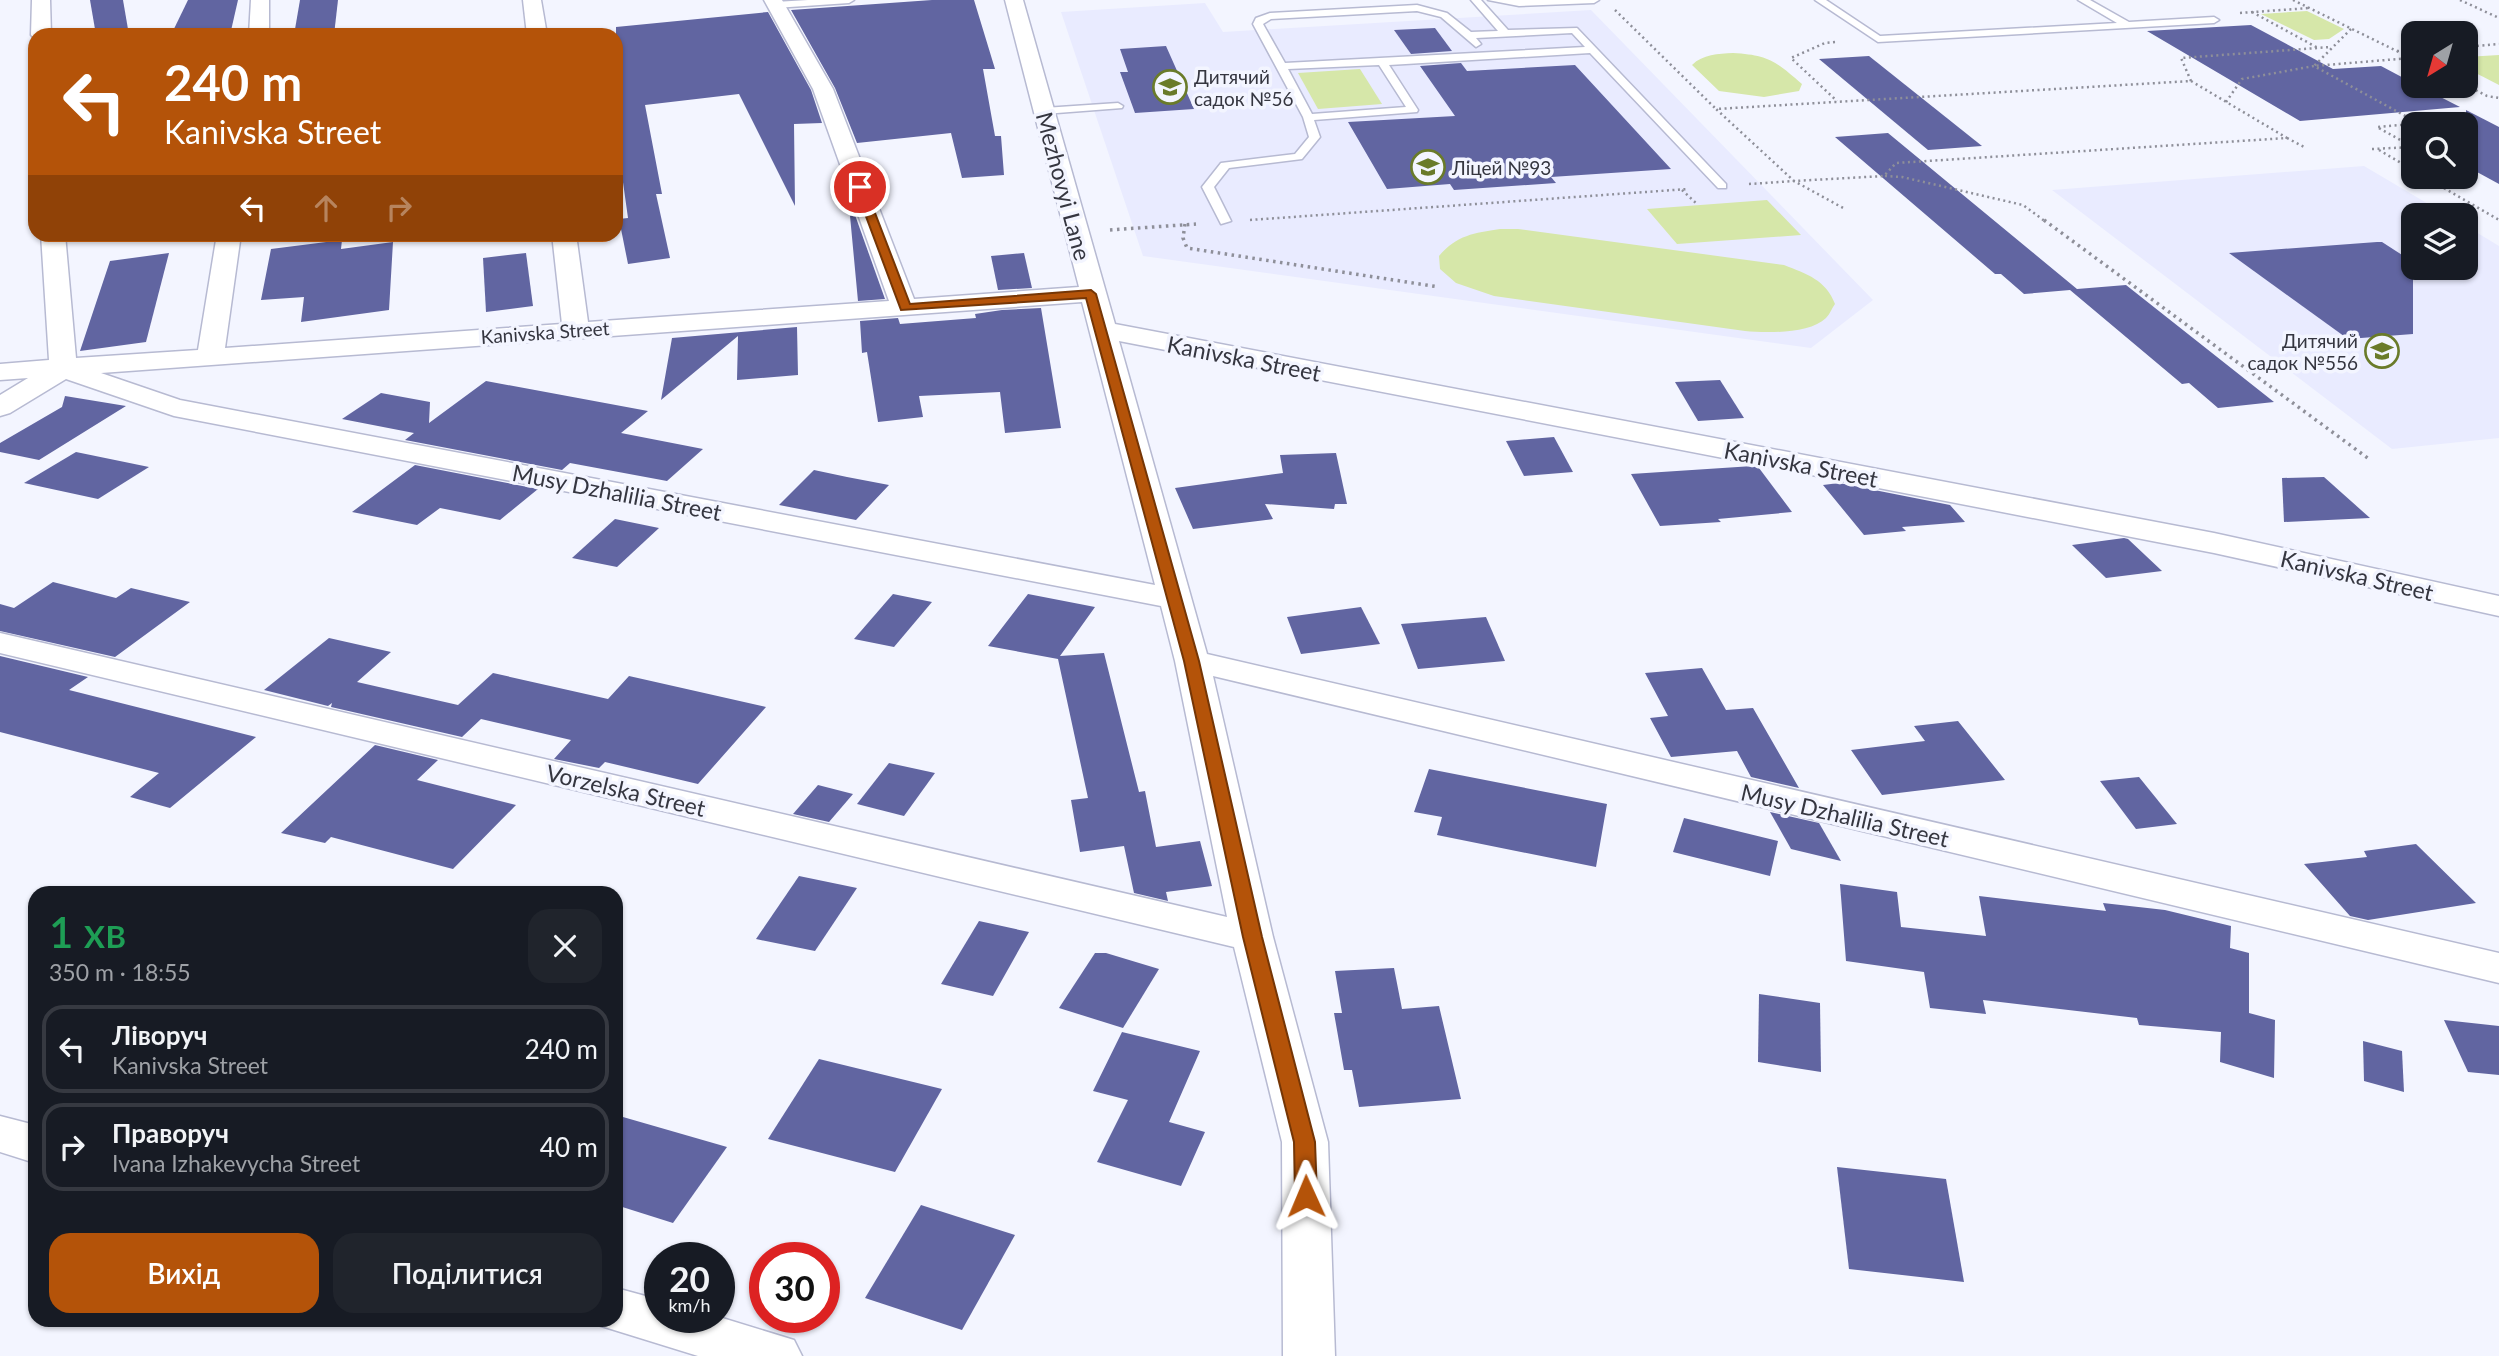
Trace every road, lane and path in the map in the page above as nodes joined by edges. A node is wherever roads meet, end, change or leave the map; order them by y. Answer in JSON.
{"nodes":[{"id":1,"x":41,"y":0,"type":"edge"},
{"id":2,"x":260,"y":0,"type":"edge"},
{"id":3,"x":532,"y":0,"type":"edge"},
{"id":4,"x":849,"y":0,"type":"edge"},
{"id":5,"x":1014,"y":0,"type":"edge"},
{"id":6,"x":1476,"y":0,"type":"edge"},
{"id":7,"x":1493,"y":0,"type":"edge"},
{"id":8,"x":1594,"y":0,"type":"edge"},
{"id":9,"x":1820,"y":0,"type":"edge"},
{"id":10,"x":2083,"y":0,"type":"edge"},
{"id":11,"x":2293,"y":0,"type":"edge"},
{"id":12,"x":2305,"y":0,"type":"edge"},
{"id":13,"x":2460,"y":0,"type":"edge"},
{"id":14,"x":774,"y":2,"type":"edge"},
{"id":15,"x":1614,"y":9,"type":"dead end"},
{"id":16,"x":2312,"y":10,"type":"junction"},
{"id":17,"x":2251,"y":12,"type":"dead end"},
{"id":18,"x":2499,"y":18,"type":"edge"},
{"id":19,"x":2214,"y":20,"type":"dead end"},
{"id":20,"x":2127,"y":25,"type":"junction"},
{"id":21,"x":41,"y":28,"type":"edge"},
{"id":22,"x":259,"y":28,"type":"edge"},
{"id":23,"x":536,"y":28,"type":"edge"},
{"id":24,"x":2351,"y":29,"type":"junction"},
{"id":25,"x":1505,"y":33,"type":"junction"},
{"id":26,"x":1469,"y":35,"type":"junction"},
{"id":27,"x":1878,"y":40,"type":"junction"},
{"id":28,"x":2499,"y":44,"type":"edge"},
{"id":29,"x":2478,"y":46,"type":"edge"},
{"id":30,"x":2331,"y":47,"type":"junction"},
{"id":31,"x":2319,"y":48,"type":"junction"},
{"id":32,"x":1593,"y":50,"type":"junction"},
{"id":33,"x":2396,"y":51,"type":"junction"},
{"id":34,"x":2401,"y":51,"type":"edge"},
{"id":35,"x":2401,"y":54,"type":"edge"},
{"id":36,"x":1486,"y":56,"type":"junction"},
{"id":37,"x":2401,"y":60,"type":"edge"},
{"id":38,"x":1382,"y":62,"type":"junction"},
{"id":39,"x":1282,"y":66,"type":"junction"},
{"id":40,"x":2314,"y":66,"type":"junction"},
{"id":41,"x":2191,"y":81,"type":"junction"},
{"id":42,"x":2478,"y":91,"type":"edge"},
{"id":43,"x":2499,"y":100,"type":"edge"},
{"id":44,"x":1837,"y":102,"type":"junction"},
{"id":45,"x":2226,"y":102,"type":"junction"},
{"id":46,"x":1118,"y":106,"type":"dead end"},
{"id":47,"x":1716,"y":109,"type":"junction"},
{"id":48,"x":1044,"y":111,"type":"junction"},
{"id":49,"x":2401,"y":114,"type":"edge"},
{"id":50,"x":1308,"y":117,"type":"junction"},
{"id":51,"x":2401,"y":125,"type":"edge"},
{"id":52,"x":2287,"y":138,"type":"junction"},
{"id":53,"x":2401,"y":140,"type":"edge"},
{"id":54,"x":2306,"y":148,"type":"dead end"},
{"id":55,"x":2401,"y":148,"type":"edge"},
{"id":56,"x":2372,"y":149,"type":"dead end"},
{"id":57,"x":2378,"y":149,"type":"junction"},
{"id":58,"x":2401,"y":163,"type":"edge"},
{"id":59,"x":1884,"y":176,"type":"junction"},
{"id":60,"x":1794,"y":181,"type":"junction"},
{"id":61,"x":1722,"y":186,"type":"junction"},
{"id":62,"x":1681,"y":189,"type":"junction"},
{"id":63,"x":2446,"y":189,"type":"edge"},
{"id":64,"x":1698,"y":205,"type":"dead end"},
{"id":65,"x":1844,"y":209,"type":"dead end"},
{"id":66,"x":2499,"y":220,"type":"edge"},
{"id":67,"x":1225,"y":221,"type":"junction"},
{"id":68,"x":1185,"y":225,"type":"junction"},
{"id":69,"x":1118,"y":230,"type":"dead end"},
{"id":70,"x":54,"y":242,"type":"edge"},
{"id":71,"x":228,"y":242,"type":"edge"},
{"id":72,"x":565,"y":242,"type":"edge"},
{"id":73,"x":1439,"y":287,"type":"dead end"},
{"id":74,"x":1091,"y":294,"type":"junction"},
{"id":75,"x":905,"y":308,"type":"junction"},
{"id":76,"x":576,"y":329,"type":"junction"},
{"id":77,"x":1102,"y":330,"type":"junction"},
{"id":78,"x":210,"y":357,"type":"junction"},
{"id":79,"x":64,"y":369,"type":"junction"},
{"id":80,"x":0,"y":372,"type":"edge"},
{"id":81,"x":0,"y":407,"type":"edge"},
{"id":82,"x":2369,"y":459,"type":"dead end"},
{"id":83,"x":1175,"y":599,"type":"junction"},
{"id":84,"x":2499,"y":606,"type":"edge"},
{"id":85,"x":0,"y":643,"type":"edge"},
{"id":86,"x":1192,"y":661,"type":"junction"},
{"id":87,"x":1252,"y":937,"type":"junction"},
{"id":88,"x":2499,"y":968,"type":"edge"},
{"id":89,"x":0,"y":1134,"type":"edge"},
{"id":90,"x":28,"y":1142,"type":"edge"},
{"id":91,"x":623,"y":1312,"type":"edge"},
{"id":92,"x":776,"y":1356,"type":"edge"},
{"id":93,"x":1309,"y":1356,"type":"edge"}],
"edges":[{"from":1,"to":21,"type":"street"},
{"from":2,"to":22,"type":"street"},
{"from":3,"to":23,"type":"street"},
{"from":4,"to":14,"type":"lane"},
{"from":5,"to":48,"type":"street","name":"Mezhovyi Lane"},
{"from":6,"to":25,"type":"lane"},
{"from":7,"to":8,"type":"lane"},
{"from":9,"to":27,"type":"lane"},
{"from":10,"to":20,"type":"lane"},
{"from":11,"to":16,"type":"path"},
{"from":12,"to":16,"type":"path"},
{"from":13,"to":18,"type":"path"},
{"from":14,"to":75,"type":"street"},
{"from":15,"to":47,"type":"path"},
{"from":16,"to":24,"type":"path"},
{"from":17,"to":31,"type":"path"},
{"from":19,"to":20,"type":"lane"},
{"from":20,"to":27,"type":"lane"},
{"from":24,"to":30,"type":"path"},
{"from":24,"to":33,"type":"path"},
{"from":25,"to":26,"type":"lane"},
{"from":25,"to":32,"type":"lane"},
{"from":26,"to":36,"type":"lane"},
{"from":26,"to":39,"type":"lane"},
{"from":27,"to":44,"type":"path"},
{"from":28,"to":29,"type":"path"},
{"from":30,"to":31,"type":"path"},
{"from":30,"to":40,"type":"path"},
{"from":31,"to":41,"type":"path"},
{"from":32,"to":36,"type":"lane"},
{"from":32,"to":61,"type":"lane"},
{"from":33,"to":34,"type":"path"},
{"from":33,"to":35,"type":"path"},
{"from":36,"to":38,"type":"lane"},
{"from":37,"to":40,"type":"path"},
{"from":38,"to":39,"type":"lane"},
{"from":38,"to":50,"type":"lane"},
{"from":39,"to":50,"type":"lane"},
{"from":40,"to":45,"type":"path"},
{"from":40,"to":49,"type":"path"},
{"from":41,"to":44,"type":"path"},
{"from":41,"to":45,"type":"path"},
{"from":42,"to":43,"type":"path"},
{"from":44,"to":47,"type":"path"},
{"from":45,"to":52,"type":"path"},
{"from":46,"to":48,"type":"lane"},
{"from":47,"to":60,"type":"path"},
{"from":48,"to":74,"type":"street","name":"Mezhovyi Lane"},
{"from":50,"to":67,"type":"lane"},
{"from":51,"to":53,"type":"path"},
{"from":52,"to":54,"type":"path"},
{"from":52,"to":59,"type":"path"},
{"from":55,"to":57,"type":"path"},
{"from":56,"to":57,"type":"path"},
{"from":57,"to":58,"type":"path"},
{"from":59,"to":60,"type":"path"},
{"from":59,"to":82,"type":"path"},
{"from":60,"to":61,"type":"path"},
{"from":60,"to":65,"type":"path"},
{"from":61,"to":62,"type":"path"},
{"from":62,"to":64,"type":"path"},
{"from":62,"to":67,"type":"path"},
{"from":63,"to":66,"type":"path"},
{"from":67,"to":68,"type":"path"},
{"from":68,"to":69,"type":"path"},
{"from":68,"to":73,"type":"path"},
{"from":70,"to":79,"type":"street"},
{"from":71,"to":78,"type":"street"},
{"from":72,"to":76,"type":"street"},
{"from":74,"to":75,"type":"street","name":"Kanivska Street"},
{"from":74,"to":77,"type":"street","name":"Mezhovyi Lane"},
{"from":75,"to":76,"type":"street","name":"Kanivska Street"},
{"from":76,"to":78,"type":"street","name":"Kanivska Street"},
{"from":77,"to":83,"type":"street","name":"Mezhovyi Lane"},
{"from":77,"to":84,"type":"street","name":"Kanivska Street"},
{"from":78,"to":79,"type":"street","name":"Kanivska Street"},
{"from":79,"to":80,"type":"street","name":"Kanivska Street"},
{"from":79,"to":81,"type":"street"},
{"from":79,"to":83,"type":"street","name":"Musy Dzhalilia Street"},
{"from":83,"to":86,"type":"street","name":"Mezhovyi Lane"},
{"from":85,"to":87,"type":"street","name":"Vorzelska Street"},
{"from":86,"to":87,"type":"street","name":"Mezhovyi Lane"},
{"from":86,"to":88,"type":"street","name":"Musy Dzhalilia Street"},
{"from":87,"to":93,"type":"street","name":"Mezhovyi Lane"},
{"from":89,"to":90,"type":"street"},
{"from":91,"to":92,"type":"street"}]}
